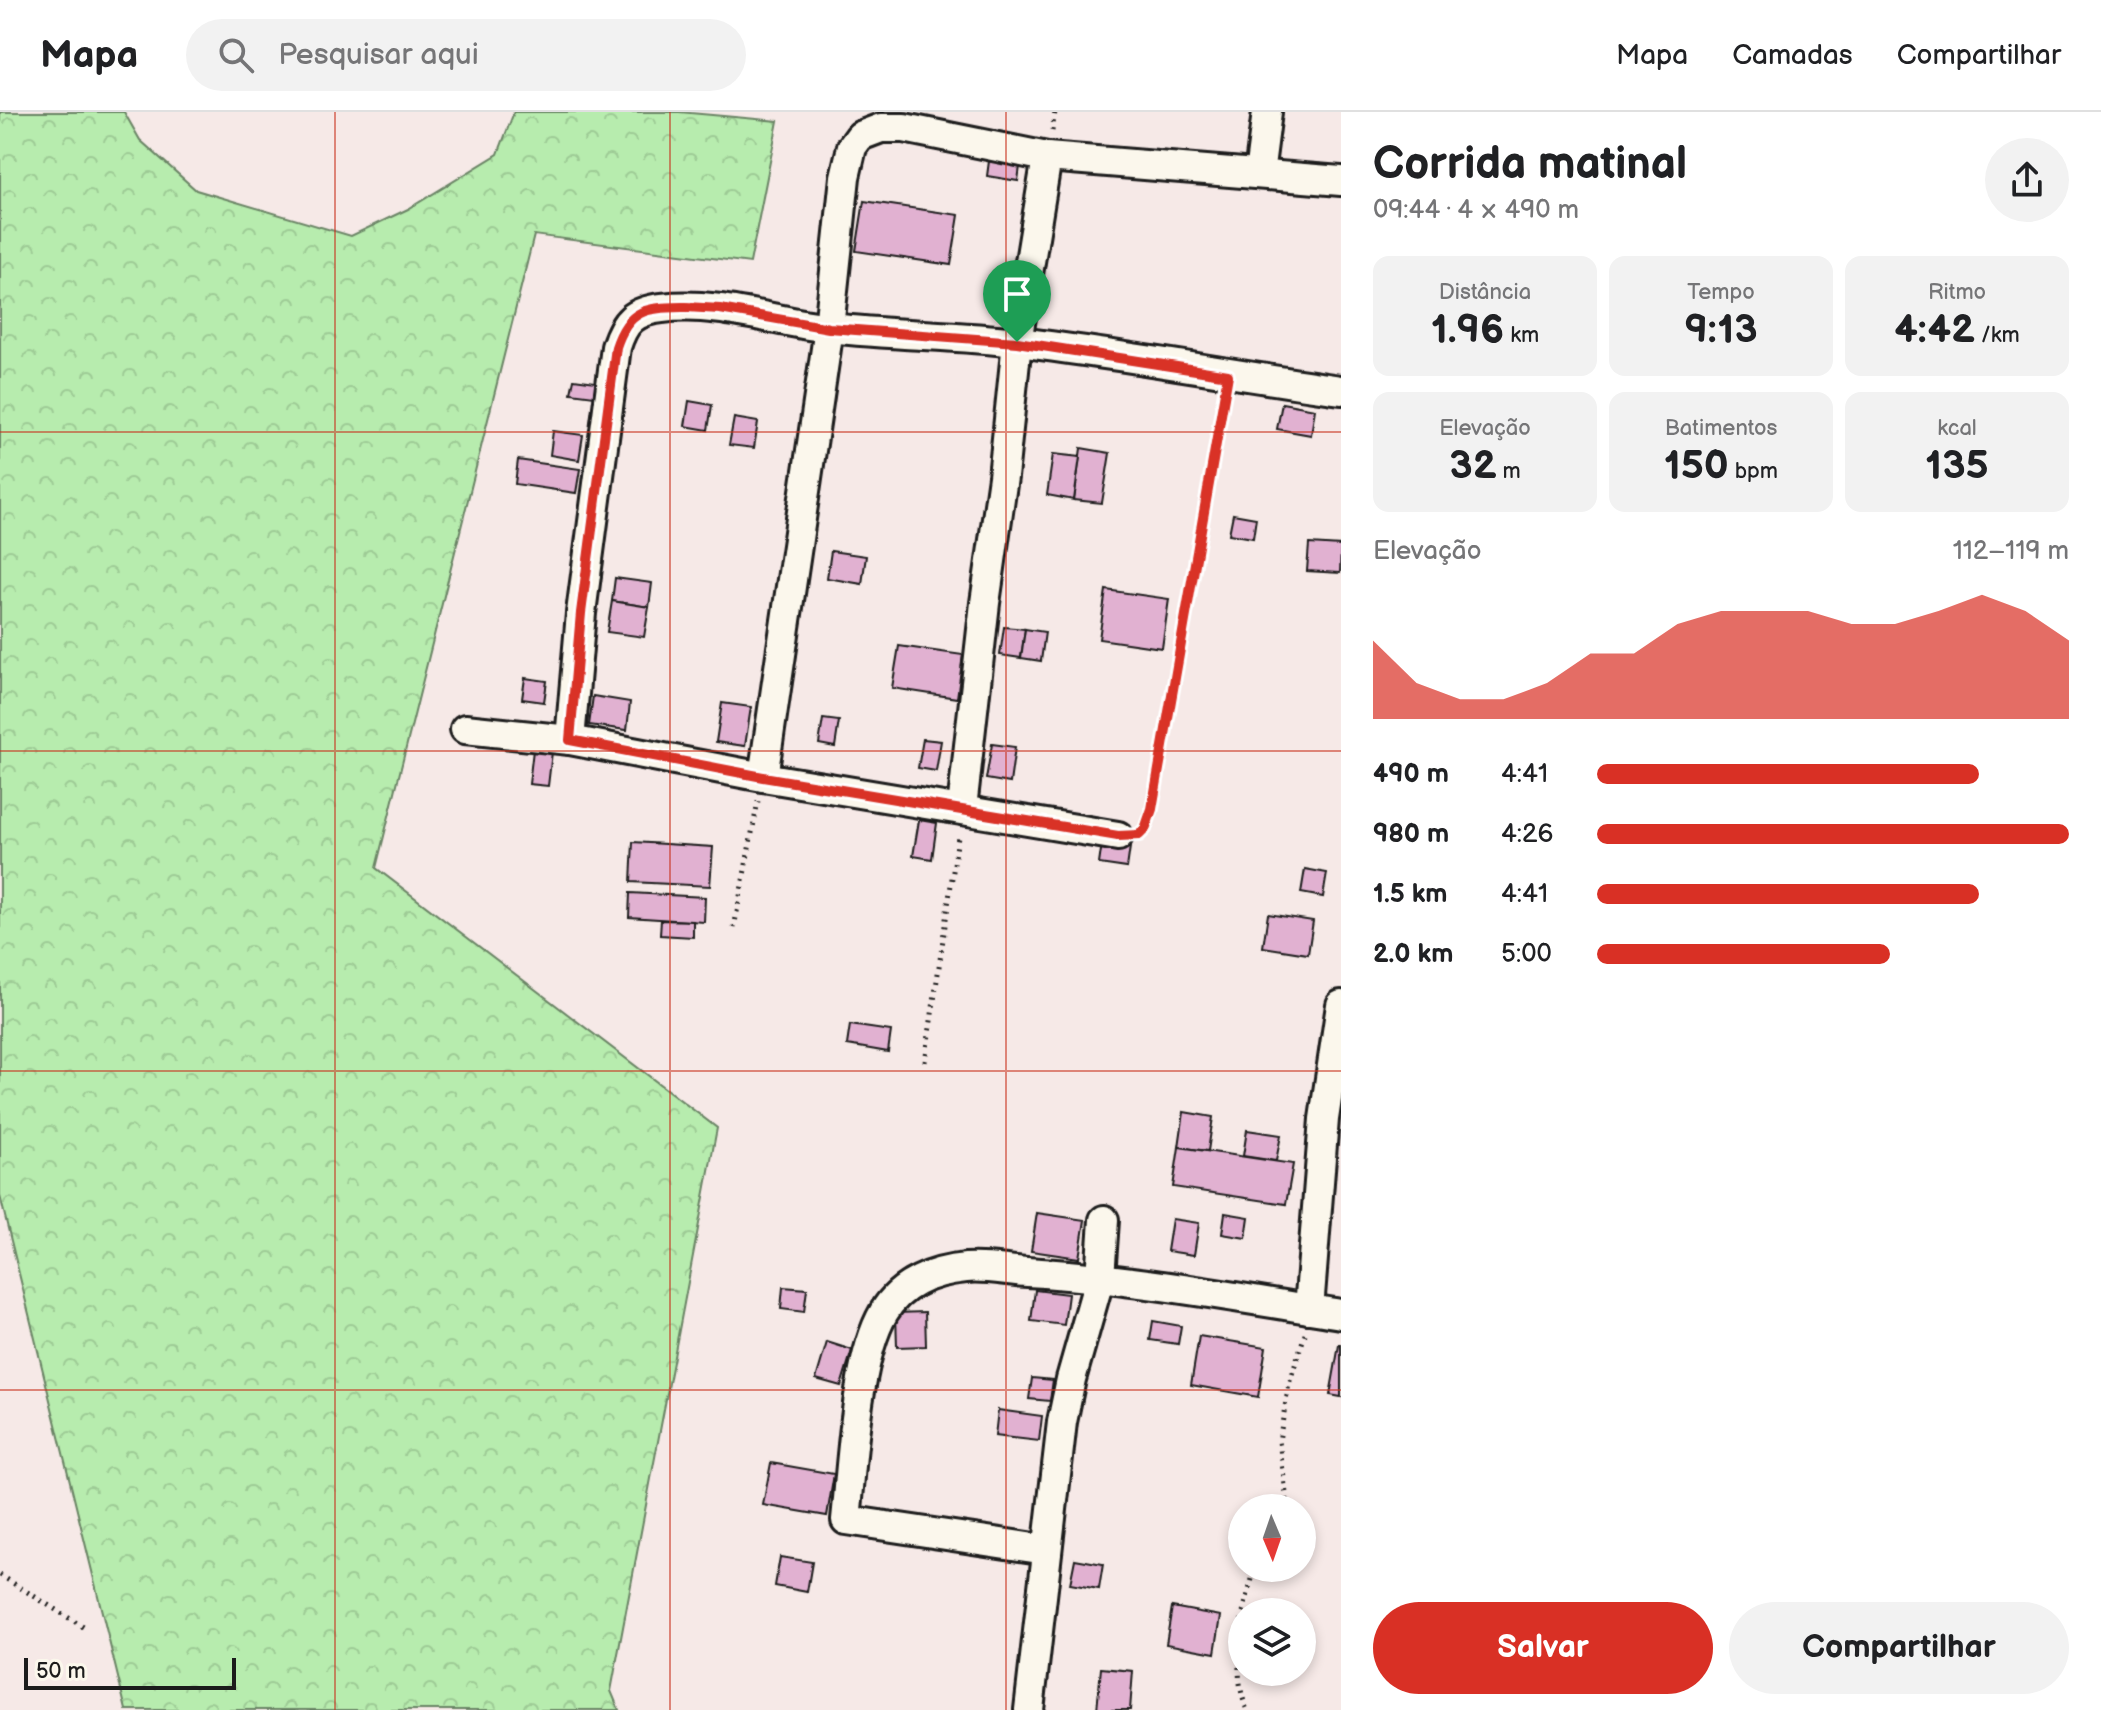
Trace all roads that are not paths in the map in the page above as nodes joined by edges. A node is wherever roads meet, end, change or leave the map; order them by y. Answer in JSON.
{"nodes":[{"id":1,"x":1267,"y":112,"type":"edge"},
{"id":2,"x":1047,"y":157,"type":"junction"},
{"id":3,"x":1259,"y":174,"type":"junction"},
{"id":4,"x":1341,"y":181,"type":"edge"},
{"id":5,"x":829,"y":328,"type":"junction"},
{"id":6,"x":1017,"y":342,"type":"junction"},
{"id":7,"x":1341,"y":390,"type":"edge"},
{"id":8,"x":465,"y":729,"type":"dead end"},
{"id":9,"x":570,"y":740,"type":"junction"},
{"id":10,"x":763,"y":777,"type":"junction"},
{"id":11,"x":962,"y":808,"type":"junction"},
{"id":12,"x":1118,"y":836,"type":"road end"},
{"id":13,"x":1341,"y":1005,"type":"edge"},
{"id":14,"x":1104,"y":1220,"type":"dead end"},
{"id":15,"x":1100,"y":1277,"type":"junction"},
{"id":16,"x":1309,"y":1309,"type":"junction"},
{"id":17,"x":1341,"y":1314,"type":"edge"},
{"id":18,"x":1047,"y":1550,"type":"junction"},
{"id":19,"x":1029,"y":1710,"type":"edge"}],
"edges":[{"from":1,"to":3,"type":"street"},
{"from":2,"to":3,"type":"street"},
{"from":2,"to":5,"type":"street"},
{"from":2,"to":6,"type":"street"},
{"from":3,"to":4,"type":"street"},
{"from":5,"to":6,"type":"street"},
{"from":5,"to":9,"type":"street"},
{"from":5,"to":10,"type":"street"},
{"from":6,"to":7,"type":"street"},
{"from":6,"to":11,"type":"street"},
{"from":8,"to":9,"type":"street"},
{"from":9,"to":10,"type":"street"},
{"from":10,"to":11,"type":"street"},
{"from":11,"to":12,"type":"street"},
{"from":13,"to":16,"type":"street"},
{"from":14,"to":15,"type":"street"},
{"from":15,"to":16,"type":"street"},
{"from":15,"to":18,"type":"street"},
{"from":15,"to":18,"type":"street"},
{"from":16,"to":17,"type":"street"},
{"from":18,"to":19,"type":"street"}]}
